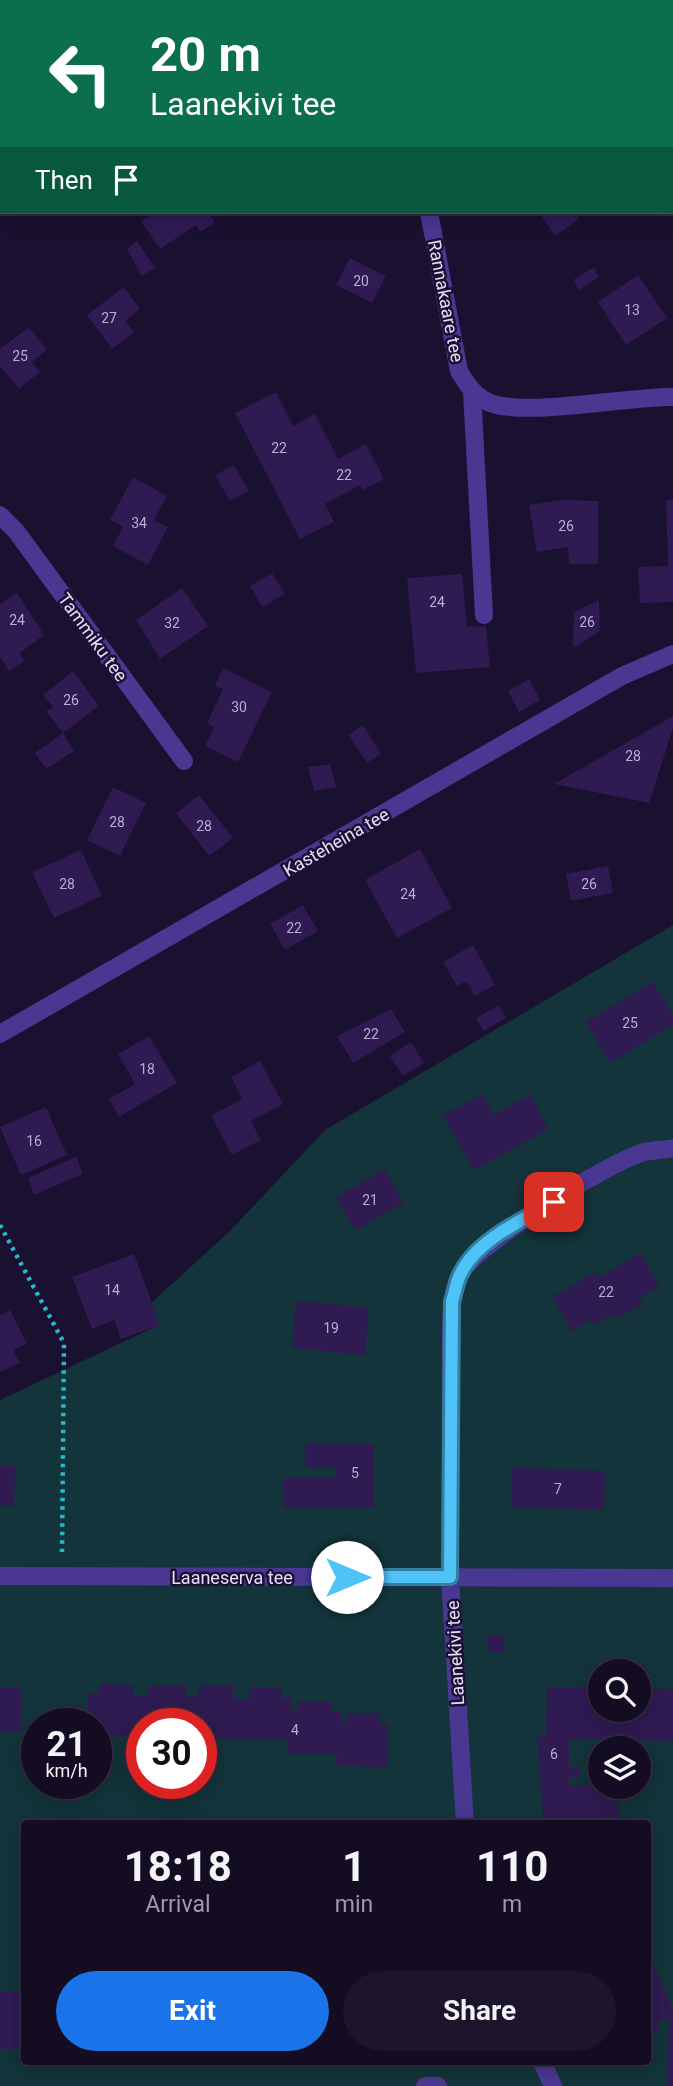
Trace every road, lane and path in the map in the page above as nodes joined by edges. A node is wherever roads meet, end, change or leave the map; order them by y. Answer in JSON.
{"nodes":[{"id":1,"x":429,"y":214,"type":"edge"},
{"id":2,"x":472,"y":392,"type":"junction"},
{"id":3,"x":673,"y":397,"type":"edge"},
{"id":4,"x":0,"y":515,"type":"edge"},
{"id":5,"x":484,"y":615,"type":"dead end"},
{"id":6,"x":673,"y":654,"type":"edge"},
{"id":7,"x":184,"y":761,"type":"dead end"},
{"id":8,"x":0,"y":1034,"type":"edge"},
{"id":9,"x":673,"y":1149,"type":"edge"},
{"id":10,"x":0,"y":1225,"type":"edge"},
{"id":11,"x":62,"y":1553,"type":"dead end"},
{"id":12,"x":0,"y":1576,"type":"edge"},
{"id":13,"x":450,"y":1577,"type":"junction"},
{"id":14,"x":673,"y":1578,"type":"edge"},
{"id":15,"x":466,"y":1820,"type":"edge"},
{"id":16,"x":543,"y":2065,"type":"edge"},
{"id":17,"x":425,"y":2086,"type":"edge"},
{"id":18,"x":438,"y":2086,"type":"edge"},
{"id":19,"x":552,"y":2086,"type":"edge"}],
"edges":[{"from":1,"to":2,"type":"street","name":"Rannakaare tee"},
{"from":2,"to":3,"type":"street"},
{"from":2,"to":5,"type":"street"},
{"from":4,"to":7,"type":"street","name":"Tammiku tee"},
{"from":6,"to":8,"type":"street","name":"Kasteheina tee"},
{"from":9,"to":13,"type":"street","name":"Laanekivi tee"},
{"from":10,"to":11,"type":"path"},
{"from":12,"to":13,"type":"street","name":"Laaneserva tee"},
{"from":13,"to":14,"type":"street","name":"Laaneserva tee"},
{"from":13,"to":15,"type":"street","name":"Laanekivi tee"},
{"from":16,"to":19,"type":"street"},
{"from":17,"to":18,"type":"street"}]}
